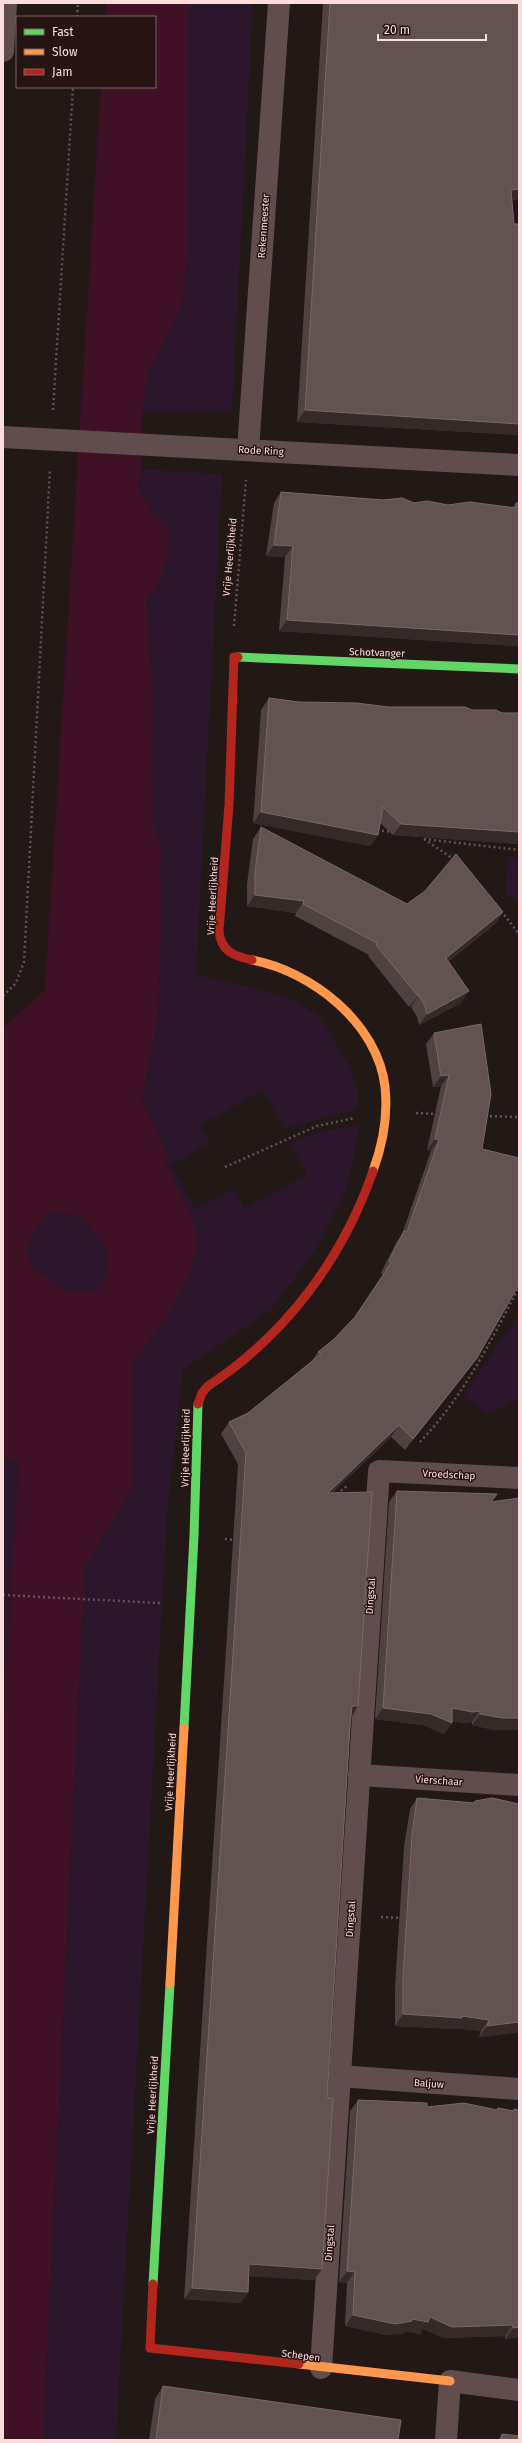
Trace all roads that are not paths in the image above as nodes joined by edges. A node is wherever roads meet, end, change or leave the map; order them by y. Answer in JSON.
{"nodes":[{"id":1,"x":6,"y":3,"type":"edge"},
{"id":2,"x":279,"y":3,"type":"edge"},
{"id":3,"x":3,"y":50,"type":"edge"},
{"id":4,"x":3,"y":437,"type":"edge"},
{"id":5,"x":248,"y":450,"type":"junction"},
{"id":6,"x":519,"y":465,"type":"edge"},
{"id":7,"x":234,"y":657,"type":"joint"},
{"id":8,"x":519,"y":669,"type":"edge"},
{"id":9,"x":379,"y":1471,"type":"joint"},
{"id":10,"x":519,"y":1478,"type":"edge"},
{"id":11,"x":359,"y":1775,"type":"junction"},
{"id":12,"x":519,"y":1785,"type":"edge"},
{"id":13,"x":340,"y":2076,"type":"junction"},
{"id":14,"x":519,"y":2089,"type":"edge"},
{"id":15,"x":150,"y":2348,"type":"joint"},
{"id":16,"x":321,"y":2368,"type":"junction"},
{"id":17,"x":450,"y":2381,"type":"junction"},
{"id":18,"x":519,"y":2390,"type":"edge"},
{"id":19,"x":446,"y":2440,"type":"edge"}],
"edges":[{"from":1,"to":3,"type":"street"},
{"from":2,"to":5,"type":"street","name":"Rekenmeester"},
{"from":4,"to":5,"type":"street","name":"Rode Ring"},
{"from":5,"to":6,"type":"street","name":"Rode Ring"},
{"from":7,"to":8,"type":"street","name":"Schotvanger"},
{"from":7,"to":15,"type":"street","name":"Vrije Heerlijkheid"},
{"from":9,"to":10,"type":"street","name":"Vroedschap"},
{"from":9,"to":11,"type":"street","name":"Dingstal"},
{"from":11,"to":12,"type":"street","name":"Vierschaar"},
{"from":11,"to":13,"type":"street","name":"Dingstal"},
{"from":13,"to":14,"type":"street","name":"Baljuw"},
{"from":13,"to":16,"type":"street","name":"Dingstal"},
{"from":15,"to":16,"type":"street","name":"Schepen"},
{"from":16,"to":17,"type":"street","name":"Schepen"},
{"from":17,"to":18,"type":"street"},
{"from":17,"to":19,"type":"street"}]}
